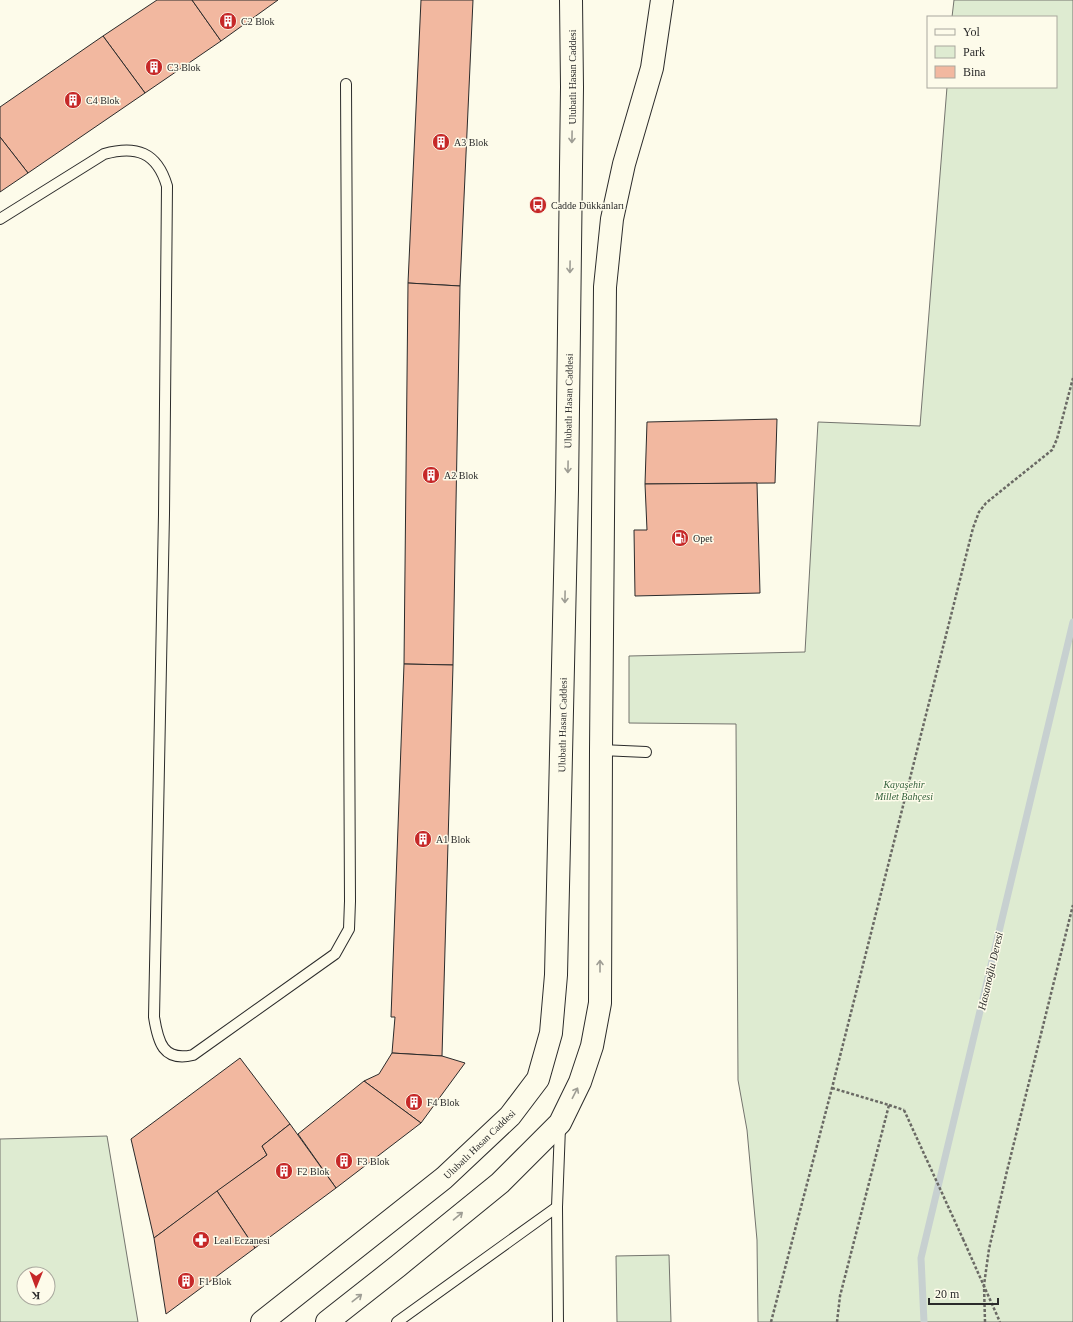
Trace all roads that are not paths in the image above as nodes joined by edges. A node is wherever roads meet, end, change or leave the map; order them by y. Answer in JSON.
{"nodes":[{"id":1,"x":571,"y":0,"type":"edge"},
{"id":2,"x":662,"y":0,"type":"edge"},
{"id":3,"x":346,"y":84,"type":"dead end"},
{"id":4,"x":0,"y":219,"type":"edge"},
{"id":5,"x":600,"y":750,"type":"junction"},
{"id":6,"x":646,"y":752,"type":"dead end"},
{"id":7,"x":560,"y":1123,"type":"junction"},
{"id":8,"x":557,"y":1207,"type":"junction"},
{"id":9,"x":262,"y":1322,"type":"edge"},
{"id":10,"x":326,"y":1322,"type":"edge"},
{"id":11,"x":396,"y":1322,"type":"edge"},
{"id":12,"x":558,"y":1322,"type":"edge"}],
"edges":[{"from":1,"to":9,"type":"main road","name":"Ulubatlı Hasan Caddesi","one_way":true},
{"from":2,"to":5,"type":"main road"},
{"from":3,"to":4,"type":"lane"},
{"from":5,"to":6,"type":"lane"},
{"from":7,"to":5,"type":"main road","one_way":true},
{"from":7,"to":8,"type":"lane"},
{"from":10,"to":7,"type":"main road","one_way":true},
{"from":8,"to":11,"type":"lane"},
{"from":8,"to":12,"type":"lane"}]}
